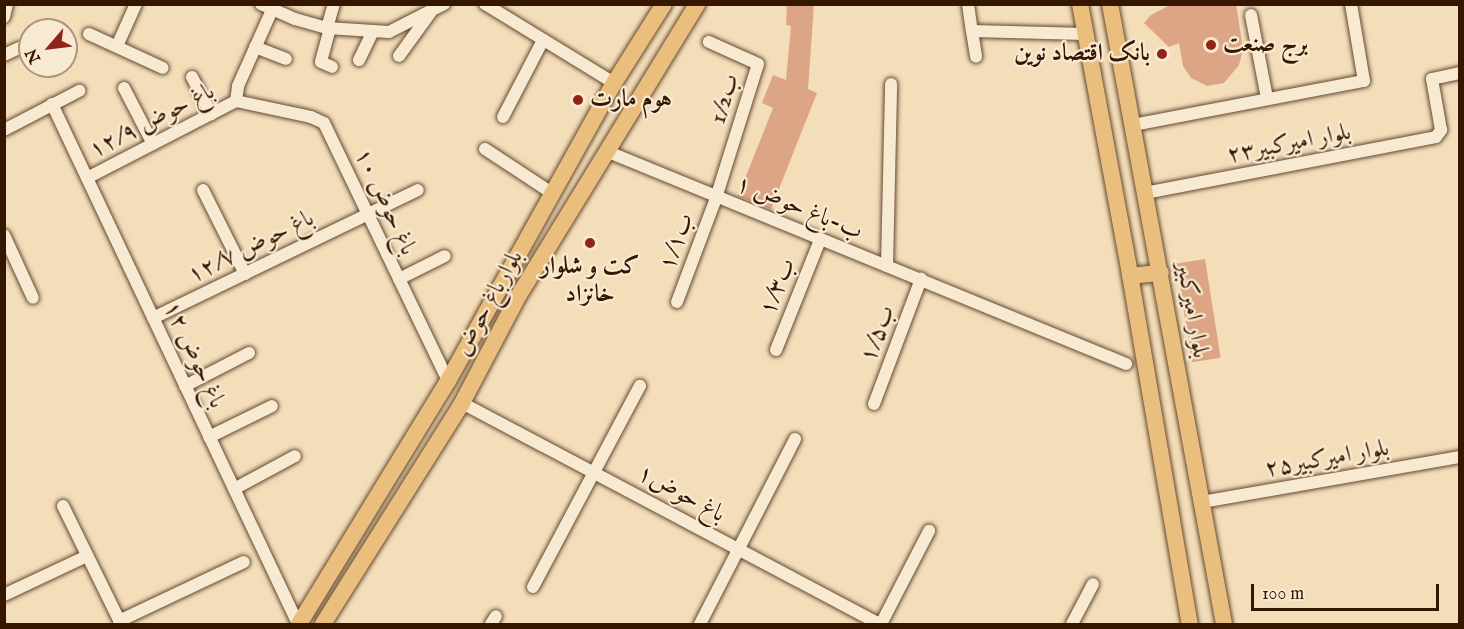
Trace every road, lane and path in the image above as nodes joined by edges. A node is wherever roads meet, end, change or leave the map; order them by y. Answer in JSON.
{"nodes":[{"id":1,"x":7,"y":4,"type":"edge"},
{"id":2,"x":136,"y":4,"type":"edge"},
{"id":3,"x":334,"y":4,"type":"edge"},
{"id":4,"x":444,"y":4,"type":"edge"},
{"id":5,"x":485,"y":4,"type":"edge"},
{"id":6,"x":664,"y":4,"type":"edge"},
{"id":7,"x":697,"y":4,"type":"edge"},
{"id":8,"x":968,"y":4,"type":"edge"},
{"id":9,"x":1080,"y":4,"type":"edge"},
{"id":10,"x":1110,"y":4,"type":"edge"},
{"id":11,"x":1351,"y":4,"type":"edge"},
{"id":12,"x":266,"y":6,"type":"edge"},
{"id":13,"x":431,"y":11,"type":"junction"},
{"id":14,"x":1251,"y":15,"type":"dead end"},
{"id":15,"x":4,"y":17,"type":"edge"},
{"id":16,"x":329,"y":28,"type":"junction"},
{"id":17,"x":373,"y":31,"type":"junction"},
{"id":18,"x":972,"y":31,"type":"junction"},
{"id":19,"x":89,"y":34,"type":"dead end"},
{"id":20,"x":1086,"y":34,"type":"junction"},
{"id":21,"x":543,"y":40,"type":"junction"},
{"id":22,"x":709,"y":42,"type":"dead end"},
{"id":23,"x":117,"y":46,"type":"junction"},
{"id":24,"x":255,"y":47,"type":"junction"},
{"id":25,"x":18,"y":48,"type":"edge"},
{"id":26,"x":4,"y":55,"type":"edge"},
{"id":27,"x":399,"y":56,"type":"dead end"},
{"id":28,"x":976,"y":57,"type":"dead end"},
{"id":29,"x":286,"y":59,"type":"dead end"},
{"id":30,"x":359,"y":60,"type":"dead end"},
{"id":31,"x":332,"y":67,"type":"dead end"},
{"id":32,"x":163,"y":68,"type":"dead end"},
{"id":33,"x":1460,"y":73,"type":"edge"},
{"id":34,"x":192,"y":77,"type":"dead end"},
{"id":35,"x":614,"y":83,"type":"junction"},
{"id":36,"x":891,"y":84,"type":"dead end"},
{"id":37,"x":124,"y":88,"type":"dead end"},
{"id":38,"x":79,"y":91,"type":"dead end"},
{"id":39,"x":1267,"y":98,"type":"junction"},
{"id":40,"x":236,"y":101,"type":"junction"},
{"id":41,"x":52,"y":104,"type":"junction"},
{"id":42,"x":211,"y":114,"type":"junction"},
{"id":43,"x":503,"y":117,"type":"dead end"},
{"id":44,"x":1133,"y":124,"type":"junction"},
{"id":45,"x":4,"y":130,"type":"edge"},
{"id":46,"x":153,"y":144,"type":"junction"},
{"id":47,"x":485,"y":149,"type":"dead end"},
{"id":48,"x":606,"y":151,"type":"junction"},
{"id":49,"x":87,"y":178,"type":"junction"},
{"id":50,"x":203,"y":190,"type":"dead end"},
{"id":51,"x":417,"y":190,"type":"dead end"},
{"id":52,"x":552,"y":193,"type":"junction"},
{"id":53,"x":1145,"y":193,"type":"junction"},
{"id":54,"x":716,"y":198,"type":"junction"},
{"id":55,"x":367,"y":214,"type":"junction"},
{"id":56,"x":4,"y":235,"type":"edge"},
{"id":57,"x":820,"y":240,"type":"junction"},
{"id":58,"x":445,"y":256,"type":"dead end"},
{"id":59,"x":887,"y":266,"type":"junction"},
{"id":60,"x":1161,"y":273,"type":"junction"},
{"id":61,"x":244,"y":274,"type":"junction"},
{"id":62,"x":1131,"y":276,"type":"junction"},
{"id":63,"x":399,"y":279,"type":"junction"},
{"id":64,"x":921,"y":279,"type":"junction"},
{"id":65,"x":495,"y":295,"type":"junction"},
{"id":66,"x":33,"y":298,"type":"dead end"},
{"id":67,"x":677,"y":302,"type":"dead end"},
{"id":68,"x":514,"y":304,"type":"junction"},
{"id":69,"x":153,"y":318,"type":"junction"},
{"id":70,"x":776,"y":350,"type":"dead end"},
{"id":71,"x":249,"y":353,"type":"dead end"},
{"id":72,"x":1126,"y":364,"type":"dead end"},
{"id":73,"x":448,"y":381,"type":"junction"},
{"id":74,"x":185,"y":386,"type":"junction"},
{"id":75,"x":640,"y":386,"type":"dead end"},
{"id":76,"x":462,"y":403,"type":"junction"},
{"id":77,"x":874,"y":404,"type":"dead end"},
{"id":78,"x":272,"y":406,"type":"dead end"},
{"id":79,"x":209,"y":437,"type":"junction"},
{"id":80,"x":795,"y":439,"type":"dead end"},
{"id":81,"x":295,"y":456,"type":"dead end"},
{"id":82,"x":1460,"y":457,"type":"edge"},
{"id":83,"x":594,"y":473,"type":"junction"},
{"id":84,"x":234,"y":489,"type":"junction"},
{"id":85,"x":1202,"y":502,"type":"junction"},
{"id":86,"x":63,"y":506,"type":"dead end"},
{"id":87,"x":929,"y":531,"type":"dead end"},
{"id":88,"x":738,"y":548,"type":"junction"},
{"id":89,"x":87,"y":556,"type":"junction"},
{"id":90,"x":244,"y":562,"type":"dead end"},
{"id":91,"x":1094,"y":584,"type":"dead end"},
{"id":92,"x":533,"y":587,"type":"dead end"},
{"id":93,"x":4,"y":595,"type":"edge"},
{"id":94,"x":120,"y":623,"type":"edge"},
{"id":95,"x":299,"y":624,"type":"edge"},
{"id":96,"x":323,"y":624,"type":"edge"},
{"id":97,"x":700,"y":624,"type":"edge"},
{"id":98,"x":880,"y":624,"type":"edge"},
{"id":99,"x":1072,"y":624,"type":"edge"},
{"id":100,"x":1190,"y":624,"type":"edge"},
{"id":101,"x":1224,"y":624,"type":"edge"}],
"edges":[{"from":1,"to":15,"type":"street"},
{"from":2,"to":23,"type":"street"},
{"from":3,"to":16,"type":"street"},
{"from":4,"to":13,"type":"street"},
{"from":5,"to":21,"type":"street"},
{"from":6,"to":35,"type":"main road","name":"بلوارباغ حوض"},
{"from":7,"to":48,"type":"main road","name":"بلوارباغ حوض"},
{"from":8,"to":18,"type":"street"},
{"from":9,"to":20,"type":"main road"},
{"from":10,"to":44,"type":"main road","name":"بلوار امیرکبیر"},
{"from":11,"to":39,"type":"street"},
{"from":12,"to":16,"type":"street"},
{"from":12,"to":24,"type":"street"},
{"from":13,"to":17,"type":"street"},
{"from":13,"to":27,"type":"street"},
{"from":14,"to":39,"type":"street"},
{"from":16,"to":17,"type":"street"},
{"from":16,"to":31,"type":"street"},
{"from":17,"to":30,"type":"street"},
{"from":18,"to":20,"type":"street"},
{"from":18,"to":28,"type":"street"},
{"from":19,"to":23,"type":"street"},
{"from":20,"to":62,"type":"main road"},
{"from":21,"to":35,"type":"street"},
{"from":21,"to":43,"type":"street"},
{"from":22,"to":54,"type":"street","name":"1/2ب"},
{"from":23,"to":32,"type":"street"},
{"from":24,"to":29,"type":"street"},
{"from":24,"to":40,"type":"street"},
{"from":25,"to":26,"type":"street"},
{"from":33,"to":53,"type":"street","name":"۲۳بلوار امیرکبیر"},
{"from":34,"to":42,"type":"street"},
{"from":35,"to":52,"type":"main road","name":"بلوارباغ حوض"},
{"from":36,"to":59,"type":"street"},
{"from":37,"to":46,"type":"street"},
{"from":38,"to":41,"type":"street"},
{"from":39,"to":44,"type":"street"},
{"from":40,"to":42,"type":"street","name":"۱۲/۹ باغ حوض"},
{"from":40,"to":55,"type":"street","name":"۱۰ باغ حوض"},
{"from":41,"to":45,"type":"street"},
{"from":41,"to":49,"type":"street","name":"۱۲ باغ حوض"},
{"from":42,"to":46,"type":"street","name":"۱۲/۹ باغ حوض"},
{"from":44,"to":53,"type":"main road","name":"بلوار امیرکبیر"},
{"from":46,"to":49,"type":"street","name":"۱۲/۹ باغ حوض"},
{"from":47,"to":52,"type":"street"},
{"from":48,"to":54,"type":"street","name":"۱ ب-باغ حوض"},
{"from":48,"to":68,"type":"main road","name":"بلوارباغ حوض"},
{"from":49,"to":69,"type":"street","name":"۱۲ باغ حوض"},
{"from":50,"to":61,"type":"street"},
{"from":51,"to":55,"type":"street","name":"۱۲/۷ باغ حوض"},
{"from":52,"to":65,"type":"main road","name":"بلوارباغ حوض"},
{"from":53,"to":60,"type":"main road","name":"بلوار امیرکبیر"},
{"from":54,"to":57,"type":"street","name":"۱ ب-باغ حوض"},
{"from":54,"to":67,"type":"street","name":"ب۱/۱"},
{"from":55,"to":61,"type":"street","name":"۱۲/۷ باغ حوض"},
{"from":55,"to":63,"type":"street","name":"۱۰ باغ حوض"},
{"from":56,"to":66,"type":"street"},
{"from":57,"to":59,"type":"street","name":"۱ ب-باغ حوض"},
{"from":57,"to":70,"type":"street","name":"ب۱/۳"},
{"from":58,"to":63,"type":"street"},
{"from":59,"to":64,"type":"street","name":"۱ ب-باغ حوض"},
{"from":60,"to":62,"type":"main road"},
{"from":60,"to":85,"type":"main road","name":"بلوار امیرکبیر"},
{"from":61,"to":69,"type":"street","name":"۱۲/۷ باغ حوض"},
{"from":62,"to":100,"type":"main road"},
{"from":63,"to":73,"type":"street","name":"۱۰ باغ حوض"},
{"from":64,"to":72,"type":"street","name":"۱ ب-باغ حوض"},
{"from":64,"to":77,"type":"street","name":"ب۱/۵"},
{"from":65,"to":68,"type":"main road"},
{"from":65,"to":73,"type":"main road","name":"بلوارباغ حوض"},
{"from":68,"to":76,"type":"main road","name":"بلوارباغ حوض"},
{"from":69,"to":74,"type":"street","name":"۱۲ باغ حوض"},
{"from":71,"to":74,"type":"street"},
{"from":73,"to":95,"type":"main road","name":"بلوارباغ حوض"},
{"from":74,"to":79,"type":"street","name":"۱۲ باغ حوض"},
{"from":75,"to":83,"type":"street"},
{"from":76,"to":83,"type":"street","name":"باغ حوض۱"},
{"from":76,"to":96,"type":"main road","name":"بلوارباغ حوض"},
{"from":78,"to":79,"type":"street"},
{"from":79,"to":84,"type":"street","name":"۱۲ باغ حوض"},
{"from":80,"to":88,"type":"street"},
{"from":81,"to":84,"type":"street"},
{"from":82,"to":85,"type":"street","name":"بلوار امیرکبیر۲۵"},
{"from":83,"to":88,"type":"street","name":"باغ حوض۱"},
{"from":83,"to":92,"type":"street"},
{"from":84,"to":95,"type":"street","name":"۱۲ باغ حوض"},
{"from":85,"to":101,"type":"main road","name":"بلوار امیرکبیر"},
{"from":86,"to":89,"type":"street"},
{"from":87,"to":98,"type":"street"},
{"from":88,"to":97,"type":"street"},
{"from":88,"to":98,"type":"street","name":"باغ حوض۱"},
{"from":89,"to":93,"type":"street"},
{"from":89,"to":94,"type":"street"},
{"from":90,"to":94,"type":"street"},
{"from":91,"to":99,"type":"street"}]}
